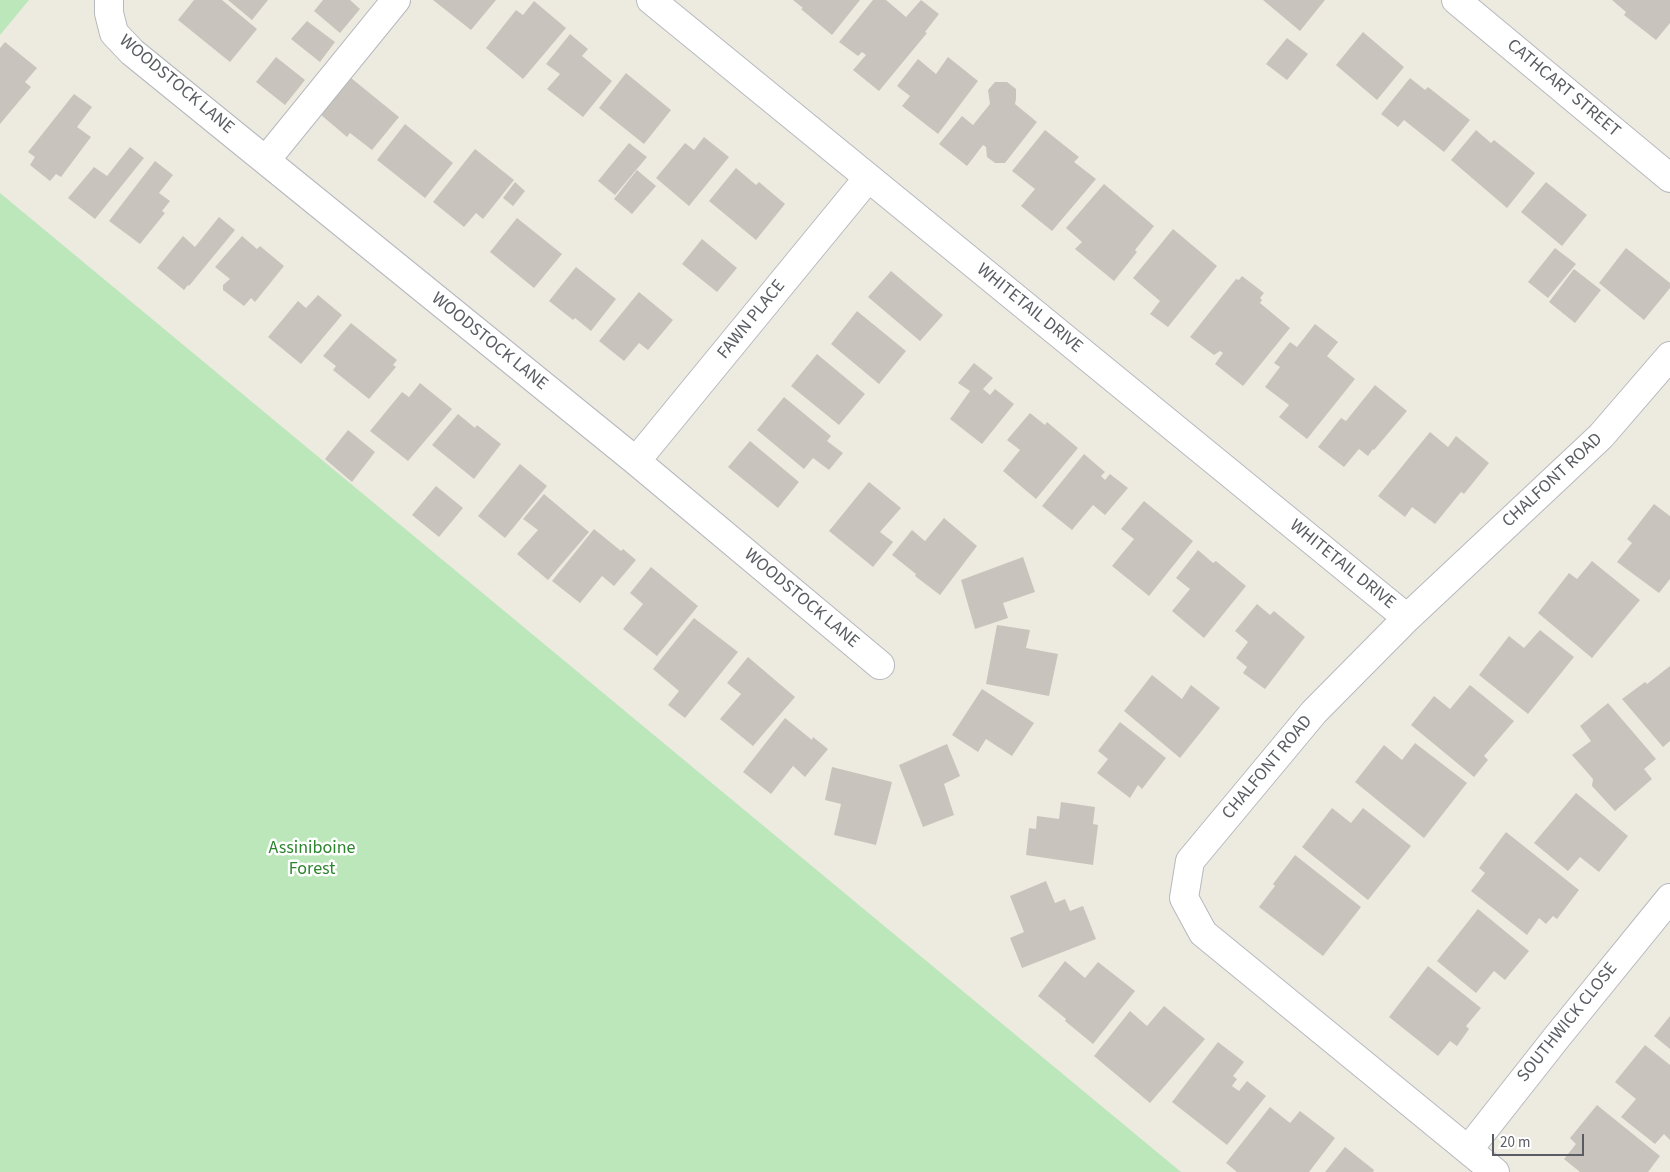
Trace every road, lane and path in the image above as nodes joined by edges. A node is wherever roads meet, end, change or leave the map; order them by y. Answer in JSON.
{"nodes":[{"id":1,"x":396,"y":0,"type":"edge"},
{"id":2,"x":651,"y":0,"type":"edge"},
{"id":3,"x":1456,"y":0,"type":"edge"},
{"id":4,"x":109,"y":6,"type":"edge"},
{"id":5,"x":266,"y":160,"type":"junction"},
{"id":6,"x":868,"y":178,"type":"junction"},
{"id":7,"x":1670,"y":178,"type":"edge"},
{"id":8,"x":1670,"y":356,"type":"edge"},
{"id":9,"x":636,"y":461,"type":"junction"},
{"id":10,"x":1407,"y":618,"type":"junction"},
{"id":11,"x":880,"y":665,"type":"dead end"},
{"id":12,"x":1670,"y":898,"type":"edge"},
{"id":13,"x":1468,"y":1150,"type":"junction"},
{"id":14,"x":1495,"y":1172,"type":"edge"}],
"edges":[{"from":1,"to":5,"type":"street"},
{"from":2,"to":6,"type":"street","name":"WHITETAIL DRIVE"},
{"from":3,"to":7,"type":"street","name":"CATHCART STREET"},
{"from":4,"to":5,"type":"street","name":"WOODSTOCK LANE"},
{"from":5,"to":9,"type":"street","name":"WOODSTOCK LANE"},
{"from":6,"to":9,"type":"street","name":"FAWN PLACE"},
{"from":6,"to":10,"type":"street","name":"WHITETAIL DRIVE"},
{"from":8,"to":10,"type":"street","name":"CHALFONT ROAD"},
{"from":9,"to":11,"type":"street","name":"WOODSTOCK LANE"},
{"from":10,"to":13,"type":"street","name":"CHALFONT ROAD"},
{"from":12,"to":13,"type":"street","name":"SOUTHWICK CLOSE"},
{"from":13,"to":14,"type":"street","name":"CHALFONT ROAD"}]}
